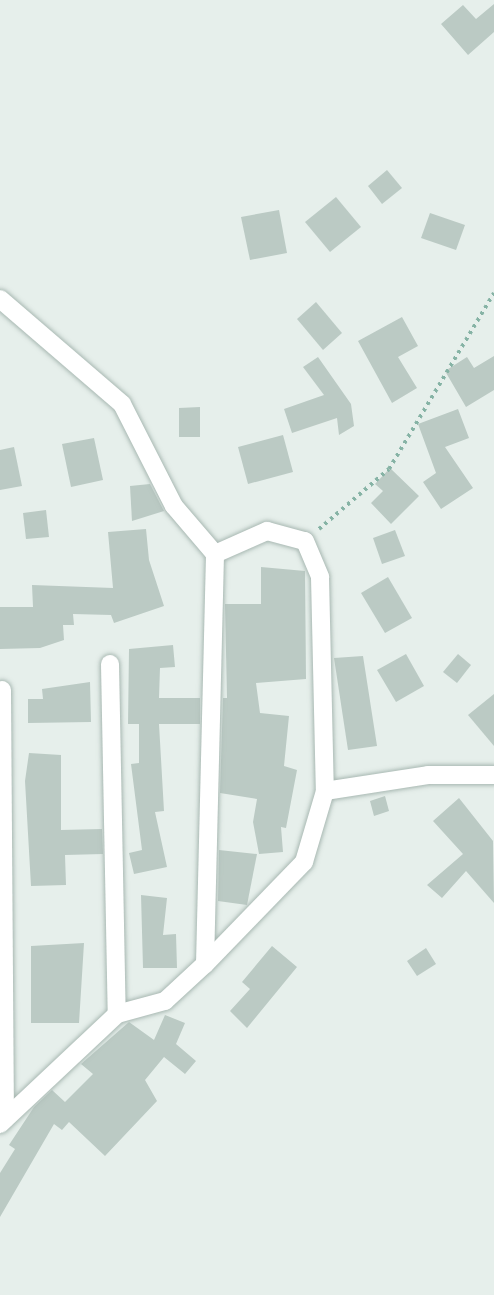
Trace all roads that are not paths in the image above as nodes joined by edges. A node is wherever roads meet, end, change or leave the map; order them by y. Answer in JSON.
{"nodes":[{"id":1,"x":0,"y":299,"type":"edge"},
{"id":2,"x":215,"y":554,"type":"junction"},
{"id":3,"x":110,"y":664,"type":"dead end"},
{"id":4,"x":2,"y":690,"type":"dead end"},
{"id":5,"x":494,"y":775,"type":"edge"},
{"id":6,"x":325,"y":791,"type":"junction"},
{"id":7,"x":205,"y":964,"type":"junction"},
{"id":8,"x":2,"y":1001,"type":"edge"},
{"id":9,"x":117,"y":1014,"type":"junction"},
{"id":10,"x":3,"y":1122,"type":"edge"}],
"edges":[{"from":1,"to":2,"type":"street"},
{"from":2,"to":6,"type":"street"},
{"from":2,"to":7,"type":"street"},
{"from":3,"to":9,"type":"street"},
{"from":4,"to":8,"type":"street"},
{"from":5,"to":6,"type":"street"},
{"from":6,"to":7,"type":"street"},
{"from":7,"to":9,"type":"street"},
{"from":8,"to":10,"type":"street"},
{"from":9,"to":10,"type":"street"}]}
